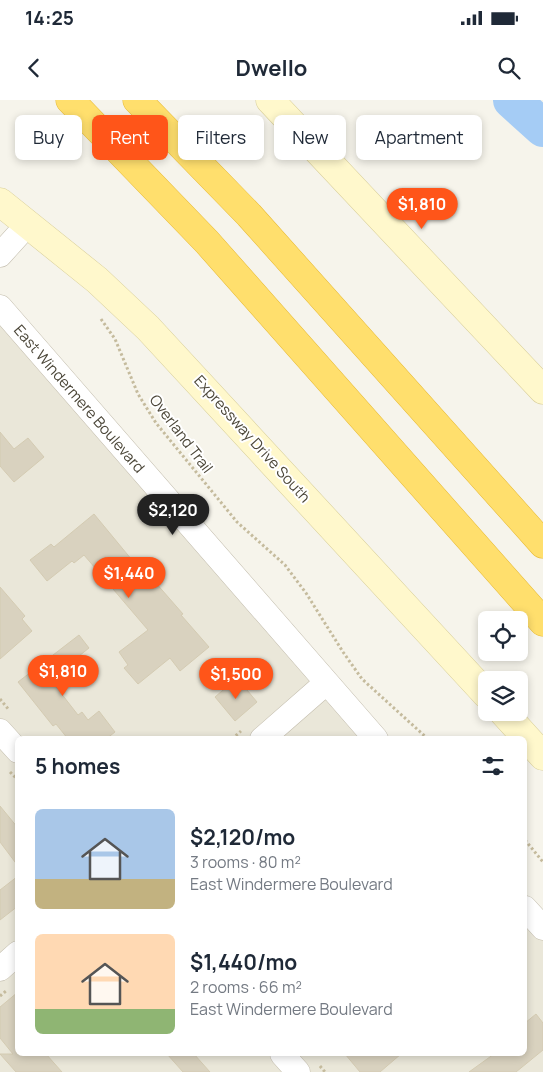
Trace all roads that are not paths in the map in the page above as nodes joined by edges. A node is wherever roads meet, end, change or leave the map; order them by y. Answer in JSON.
{"nodes":[{"id":1,"x":70,"y":100,"type":"edge"},
{"id":2,"x":137,"y":100,"type":"edge"},
{"id":3,"x":270,"y":100,"type":"edge"},
{"id":4,"x":0,"y":202,"type":"edge"},
{"id":5,"x":28,"y":224,"type":"junction"},
{"id":6,"x":0,"y":255,"type":"edge"},
{"id":7,"x":0,"y":307,"type":"edge"},
{"id":8,"x":543,"y":390,"type":"edge"},
{"id":9,"x":543,"y":544,"type":"edge"},
{"id":10,"x":543,"y":622,"type":"edge"},
{"id":11,"x":326,"y":682,"type":"junction"},
{"id":12,"x":478,"y":685,"type":"edge"},
{"id":13,"x":511,"y":721,"type":"edge"},
{"id":14,"x":0,"y":731,"type":"edge"},
{"id":15,"x":265,"y":736,"type":"edge"},
{"id":16,"x":373,"y":736,"type":"edge"},
{"id":17,"x":525,"y":736,"type":"edge"},
{"id":18,"x":527,"y":738,"type":"edge"},
{"id":19,"x":15,"y":748,"type":"edge"},
{"id":20,"x":543,"y":756,"type":"edge"},
{"id":21,"x":527,"y":910,"type":"edge"},
{"id":22,"x":543,"y":928,"type":"edge"},
{"id":23,"x":15,"y":956,"type":"edge"},
{"id":24,"x":0,"y":969,"type":"edge"},
{"id":25,"x":284,"y":1056,"type":"edge"},
{"id":26,"x":298,"y":1072,"type":"edge"}],
"edges":[{"from":1,"to":10,"type":"highway"},
{"from":2,"to":9,"type":"highway"},
{"from":3,"to":8,"type":"street"},
{"from":4,"to":5,"type":"street","name":"Expressway Drive South"},
{"from":5,"to":6,"type":"street"},
{"from":5,"to":12,"type":"street","name":"Expressway Drive South"},
{"from":7,"to":11,"type":"street","name":"East Windermere Boulevard"},
{"from":11,"to":15,"type":"street"},
{"from":11,"to":16,"type":"street","name":"East Windermere Boulevard"},
{"from":13,"to":17,"type":"street"},
{"from":14,"to":19,"type":"street"},
{"from":18,"to":20,"type":"street"},
{"from":21,"to":22,"type":"street"},
{"from":23,"to":24,"type":"street"},
{"from":25,"to":26,"type":"street"}]}
